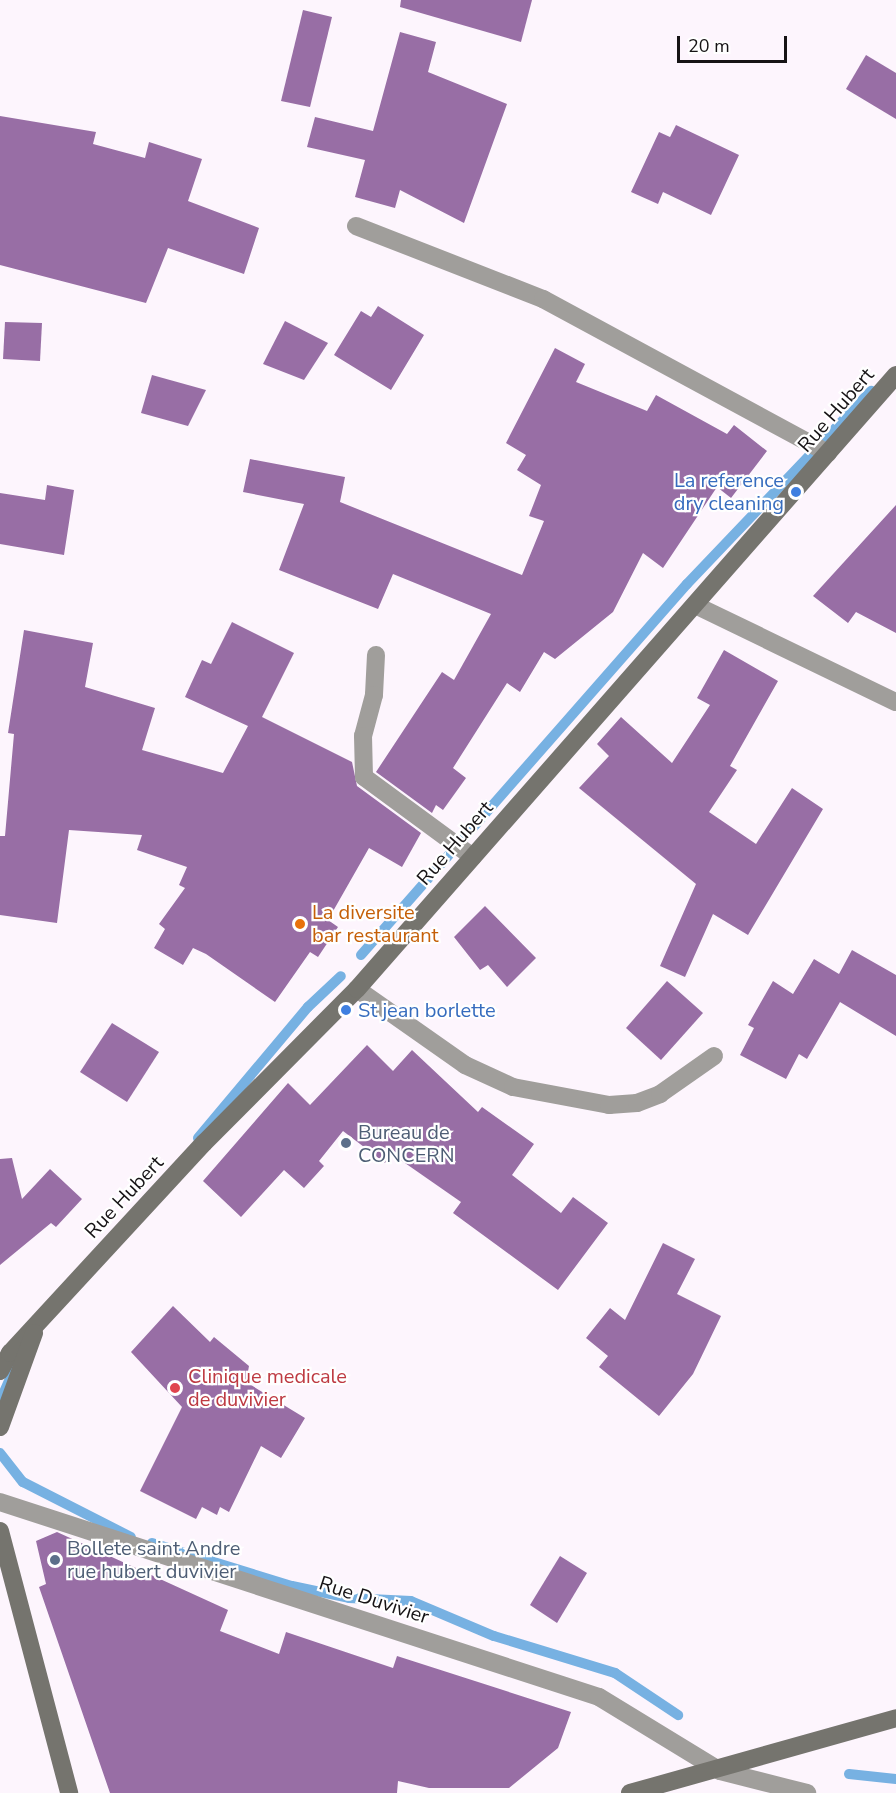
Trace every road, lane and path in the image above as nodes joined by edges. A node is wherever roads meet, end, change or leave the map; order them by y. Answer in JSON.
{"nodes":[{"id":1,"x":356,"y":226,"type":"dead end"},
{"id":2,"x":896,"y":375,"type":"edge"},
{"id":3,"x":828,"y":453,"type":"junction"},
{"id":4,"x":695,"y":605,"type":"junction"},
{"id":5,"x":376,"y":654,"type":"dead end"},
{"id":6,"x":896,"y":702,"type":"edge"},
{"id":7,"x":473,"y":857,"type":"junction"},
{"id":8,"x":357,"y":988,"type":"junction"},
{"id":9,"x":714,"y":1056,"type":"dead end"},
{"id":10,"x":37,"y":1324,"type":"junction"},
{"id":11,"x":5,"y":1353,"type":"edge"},
{"id":12,"x":0,"y":1371,"type":"edge"},
{"id":13,"x":0,"y":1427,"type":"edge"},
{"id":14,"x":0,"y":1502,"type":"edge"},
{"id":15,"x":0,"y":1531,"type":"edge"},
{"id":16,"x":896,"y":1718,"type":"edge"},
{"id":17,"x":720,"y":1771,"type":"junction"},
{"id":18,"x":69,"y":1793,"type":"edge"},
{"id":19,"x":630,"y":1793,"type":"edge"},
{"id":20,"x":807,"y":1793,"type":"edge"}],
"edges":[{"from":1,"to":3,"type":"street"},
{"from":2,"to":3,"type":"street","name":"Rue Hubert"},
{"from":3,"to":4,"type":"street","name":"Rue Hubert"},
{"from":4,"to":6,"type":"street"},
{"from":4,"to":7,"type":"street","name":"Rue Hubert"},
{"from":5,"to":7,"type":"street"},
{"from":7,"to":8,"type":"street","name":"Rue Hubert"},
{"from":8,"to":9,"type":"street"},
{"from":8,"to":10,"type":"street","name":"Rue Hubert"},
{"from":10,"to":11,"type":"street","name":"Rue Hubert"},
{"from":10,"to":13,"type":"street"},
{"from":11,"to":12,"type":"street","name":"Rue Hubert"},
{"from":14,"to":17,"type":"street","name":"Rue Duvivier"},
{"from":15,"to":18,"type":"street"},
{"from":16,"to":17,"type":"street"},
{"from":17,"to":19,"type":"street"},
{"from":17,"to":20,"type":"street","name":"Rue Duvivier"}]}
